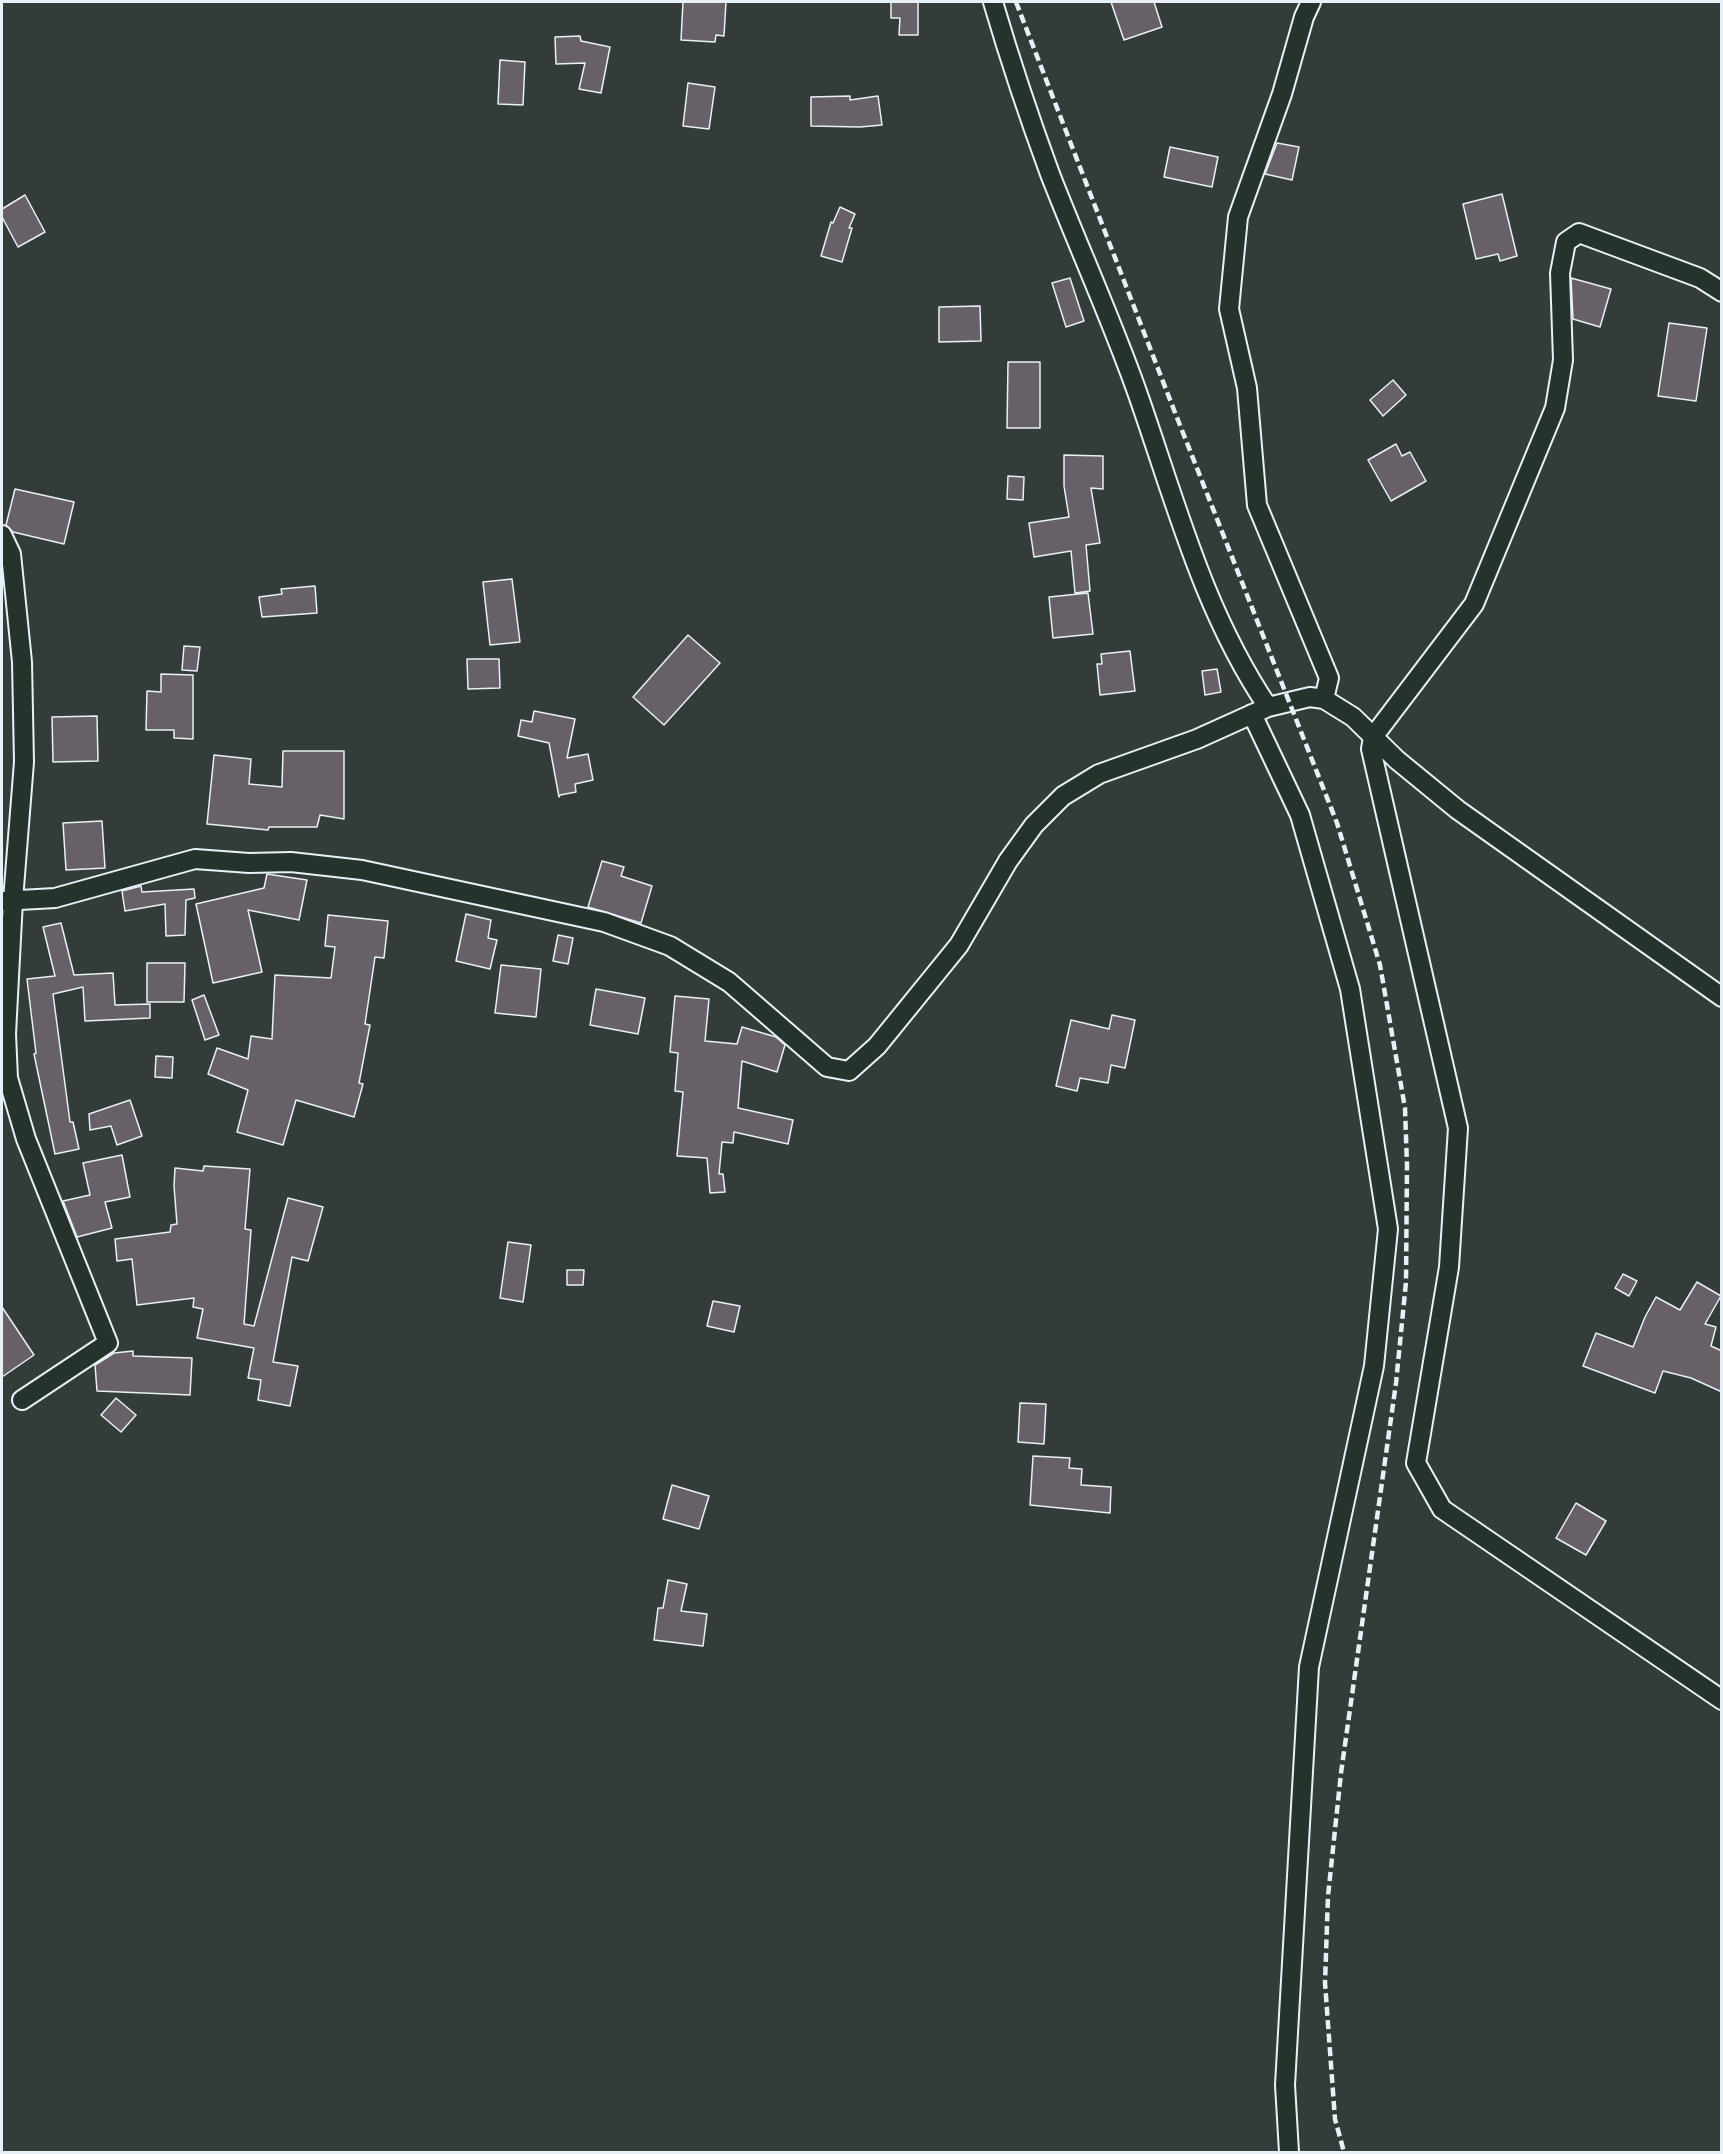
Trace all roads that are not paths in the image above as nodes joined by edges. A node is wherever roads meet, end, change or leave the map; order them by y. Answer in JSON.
{"nodes":[{"id":1,"x":993,"y":2,"type":"edge"},
{"id":2,"x":1311,"y":2,"type":"edge"},
{"id":3,"x":1722,"y":292,"type":"edge"},
{"id":4,"x":2,"y":535,"type":"edge"},
{"id":5,"x":1324,"y":699,"type":"junction"},
{"id":6,"x":1260,"y":710,"type":"junction"},
{"id":7,"x":1374,"y":737,"type":"junction"},
{"id":8,"x":7,"y":900,"type":"edge"},
{"id":9,"x":1722,"y":997,"type":"edge"},
{"id":10,"x":22,"y":1400,"type":"dead end"},
{"id":11,"x":1722,"y":1700,"type":"edge"},
{"id":12,"x":1289,"y":2152,"type":"edge"}],
"edges":[{"from":1,"to":6,"type":"street"},
{"from":2,"to":5,"type":"street"},
{"from":3,"to":7,"type":"street"},
{"from":4,"to":8,"type":"street"},
{"from":5,"to":6,"type":"street"},
{"from":5,"to":7,"type":"street"},
{"from":6,"to":8,"type":"street"},
{"from":6,"to":12,"type":"street"},
{"from":7,"to":9,"type":"street"},
{"from":7,"to":11,"type":"street"},
{"from":8,"to":10,"type":"street"}]}
